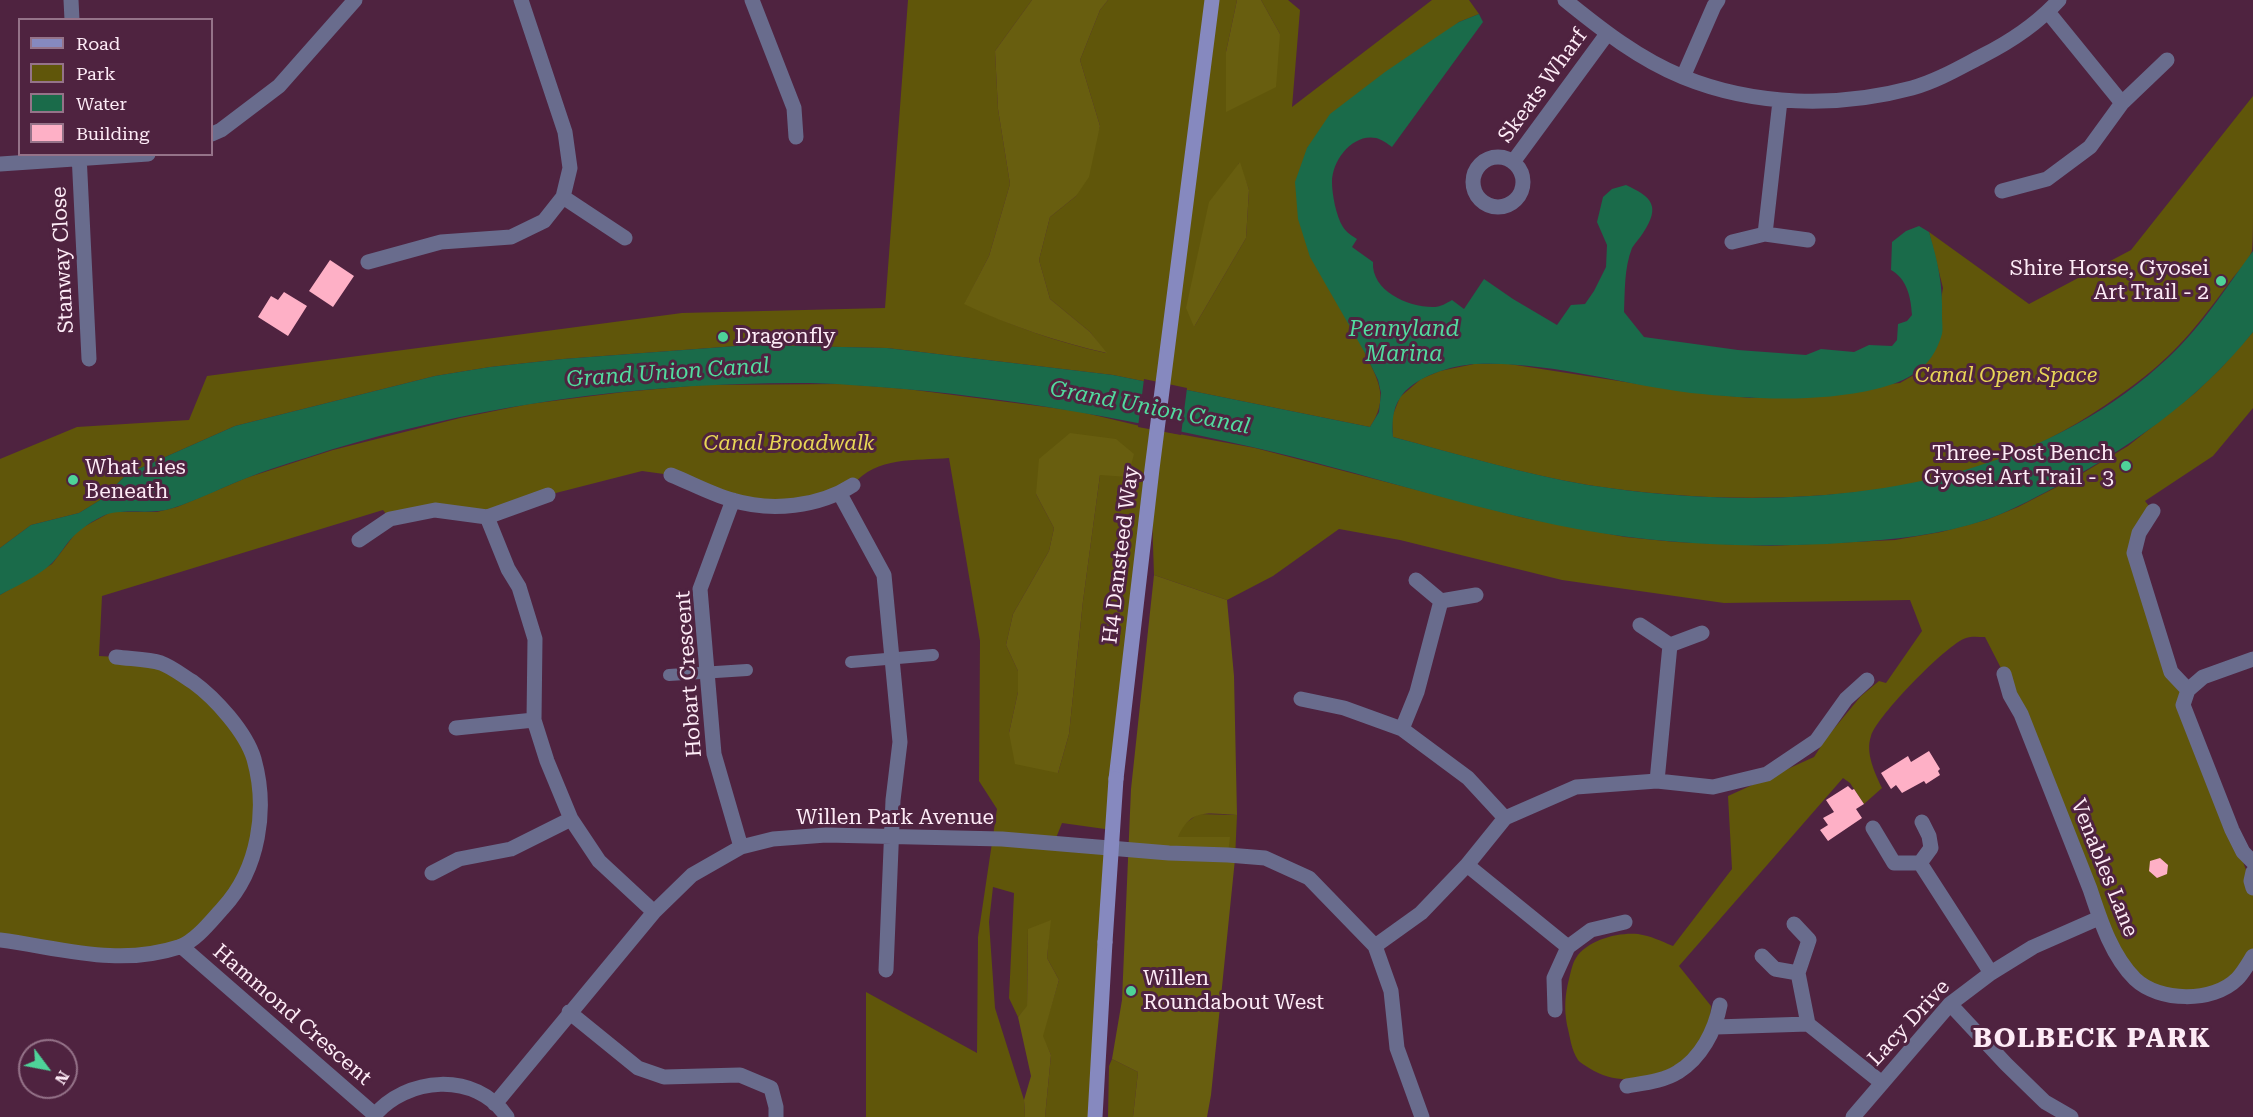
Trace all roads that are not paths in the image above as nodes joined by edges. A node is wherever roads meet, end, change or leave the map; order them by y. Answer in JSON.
{"nodes":[{"id":1,"x":71,"y":0,"type":"edge"},
{"id":2,"x":356,"y":0,"type":"edge"},
{"id":3,"x":521,"y":0,"type":"edge"},
{"id":4,"x":752,"y":0,"type":"edge"},
{"id":5,"x":1212,"y":0,"type":"edge"},
{"id":6,"x":1565,"y":0,"type":"edge"},
{"id":7,"x":1719,"y":0,"type":"edge"},
{"id":8,"x":2059,"y":0,"type":"edge"},
{"id":9,"x":2048,"y":12,"type":"junction"},
{"id":10,"x":72,"y":18,"type":"edge"},
{"id":11,"x":1607,"y":34,"type":"junction"},
{"id":12,"x":2167,"y":60,"type":"dead end"},
{"id":13,"x":1683,"y":77,"type":"junction"},
{"id":14,"x":1780,"y":101,"type":"junction"},
{"id":15,"x":2122,"y":103,"type":"junction"},
{"id":16,"x":213,"y":134,"type":"edge"},
{"id":17,"x":796,"y":137,"type":"dead end"},
{"id":18,"x":102,"y":156,"type":"edge"},
{"id":19,"x":79,"y":157,"type":"edge"},
{"id":20,"x":1513,"y":162,"type":"dead end"},
{"id":21,"x":0,"y":164,"type":"edge"},
{"id":22,"x":2002,"y":191,"type":"dead end"},
{"id":23,"x":563,"y":197,"type":"junction"},
{"id":24,"x":1765,"y":234,"type":"junction"},
{"id":25,"x":625,"y":238,"type":"dead end"},
{"id":26,"x":1808,"y":240,"type":"dead end"},
{"id":27,"x":1732,"y":242,"type":"dead end"},
{"id":28,"x":368,"y":262,"type":"dead end"},
{"id":29,"x":90,"y":359,"type":"dead end"},
{"id":30,"x":671,"y":475,"type":"dead end"},
{"id":31,"x":853,"y":485,"type":"dead end"},
{"id":32,"x":840,"y":494,"type":"junction"},
{"id":33,"x":548,"y":495,"type":"dead end"},
{"id":34,"x":733,"y":500,"type":"junction"},
{"id":35,"x":2153,"y":511,"type":"dead end"},
{"id":36,"x":487,"y":517,"type":"junction"},
{"id":37,"x":359,"y":540,"type":"dead end"},
{"id":38,"x":1416,"y":579,"type":"dead end"},
{"id":39,"x":1476,"y":594,"type":"dead end"},
{"id":40,"x":1441,"y":601,"type":"junction"},
{"id":41,"x":1640,"y":625,"type":"dead end"},
{"id":42,"x":1702,"y":633,"type":"dead end"},
{"id":43,"x":1670,"y":645,"type":"junction"},
{"id":44,"x":933,"y":655,"type":"dead end"},
{"id":45,"x":116,"y":657,"type":"dead end"},
{"id":46,"x":2253,"y":658,"type":"edge"},
{"id":47,"x":892,"y":659,"type":"junction"},
{"id":48,"x":851,"y":662,"type":"dead end"},
{"id":49,"x":747,"y":670,"type":"dead end"},
{"id":50,"x":707,"y":673,"type":"junction"},
{"id":51,"x":2004,"y":674,"type":"dead end"},
{"id":52,"x":669,"y":675,"type":"dead end"},
{"id":53,"x":1867,"y":680,"type":"dead end"},
{"id":54,"x":2188,"y":690,"type":"junction"},
{"id":55,"x":1301,"y":699,"type":"dead end"},
{"id":56,"x":534,"y":720,"type":"junction"},
{"id":57,"x":456,"y":728,"type":"dead end"},
{"id":58,"x":1401,"y":729,"type":"junction"},
{"id":59,"x":1657,"y":781,"type":"junction"},
{"id":60,"x":1505,"y":818,"type":"junction"},
{"id":61,"x":571,"y":819,"type":"junction"},
{"id":62,"x":1922,"y":822,"type":"dead end"},
{"id":63,"x":1873,"y":828,"type":"dead end"},
{"id":64,"x":892,"y":836,"type":"junction"},
{"id":65,"x":741,"y":847,"type":"junction"},
{"id":66,"x":2253,"y":862,"type":"edge"},
{"id":67,"x":1920,"y":863,"type":"junction"},
{"id":68,"x":1467,"y":865,"type":"junction"},
{"id":69,"x":2253,"y":872,"type":"edge"},
{"id":70,"x":432,"y":873,"type":"dead end"},
{"id":71,"x":2253,"y":888,"type":"edge"},
{"id":72,"x":654,"y":912,"type":"junction"},
{"id":73,"x":2099,"y":918,"type":"junction"},
{"id":74,"x":1625,"y":922,"type":"dead end"},
{"id":75,"x":1794,"y":924,"type":"dead end"},
{"id":76,"x":0,"y":940,"type":"edge"},
{"id":77,"x":181,"y":946,"type":"junction"},
{"id":78,"x":1375,"y":946,"type":"junction"},
{"id":79,"x":1568,"y":947,"type":"junction"},
{"id":80,"x":1762,"y":956,"type":"dead end"},
{"id":81,"x":2253,"y":957,"type":"edge"},
{"id":82,"x":886,"y":970,"type":"dead end"},
{"id":83,"x":1798,"y":973,"type":"junction"},
{"id":84,"x":1990,"y":973,"type":"junction"},
{"id":85,"x":1950,"y":1004,"type":"junction"},
{"id":86,"x":1720,"y":1005,"type":"dead end"},
{"id":87,"x":1555,"y":1010,"type":"dead end"},
{"id":88,"x":569,"y":1012,"type":"junction"},
{"id":89,"x":1808,"y":1024,"type":"junction"},
{"id":90,"x":1716,"y":1027,"type":"junction"},
{"id":91,"x":1882,"y":1083,"type":"junction"},
{"id":92,"x":1628,"y":1086,"type":"dead end"},
{"id":93,"x":495,"y":1104,"type":"junction"},
{"id":94,"x":374,"y":1116,"type":"edge"},
{"id":95,"x":507,"y":1117,"type":"edge"},
{"id":96,"x":776,"y":1117,"type":"edge"},
{"id":97,"x":1095,"y":1117,"type":"edge"},
{"id":98,"x":1422,"y":1117,"type":"edge"},
{"id":99,"x":1853,"y":1117,"type":"edge"},
{"id":100,"x":2072,"y":1117,"type":"edge"}],
"edges":[{"from":1,"to":10,"type":"street"},
{"from":2,"to":16,"type":"street"},
{"from":3,"to":23,"type":"street"},
{"from":4,"to":17,"type":"street"},
{"from":5,"to":97,"type":"street","name":"H4 Dansteed Way","bridge":true},
{"from":6,"to":11,"type":"street"},
{"from":7,"to":13,"type":"street"},
{"from":8,"to":9,"type":"street"},
{"from":9,"to":14,"type":"street"},
{"from":9,"to":15,"type":"street"},
{"from":11,"to":13,"type":"street"},
{"from":11,"to":20,"type":"street","name":"Skeats Wharf"},
{"from":12,"to":15,"type":"street"},
{"from":13,"to":14,"type":"street"},
{"from":14,"to":24,"type":"street"},
{"from":15,"to":22,"type":"street"},
{"from":18,"to":19,"type":"street"},
{"from":19,"to":21,"type":"street"},
{"from":19,"to":29,"type":"street","name":"Stanway Close"},
{"from":23,"to":25,"type":"street"},
{"from":23,"to":28,"type":"street"},
{"from":24,"to":26,"type":"street"},
{"from":24,"to":27,"type":"street"},
{"from":30,"to":34,"type":"street"},
{"from":31,"to":32,"type":"street"},
{"from":32,"to":34,"type":"street"},
{"from":32,"to":47,"type":"street"},
{"from":33,"to":36,"type":"street"},
{"from":34,"to":50,"type":"street","name":"Hobart Crescent"},
{"from":35,"to":54,"type":"street"},
{"from":36,"to":37,"type":"street"},
{"from":36,"to":56,"type":"street"},
{"from":38,"to":40,"type":"street"},
{"from":39,"to":40,"type":"street"},
{"from":40,"to":58,"type":"street"},
{"from":41,"to":43,"type":"street"},
{"from":42,"to":43,"type":"street"},
{"from":43,"to":59,"type":"street"},
{"from":44,"to":47,"type":"lane"},
{"from":45,"to":77,"type":"street","name":"Hammond Crescent"},
{"from":46,"to":54,"type":"street"},
{"from":47,"to":48,"type":"lane"},
{"from":47,"to":64,"type":"street"},
{"from":49,"to":50,"type":"lane"},
{"from":50,"to":52,"type":"lane"},
{"from":50,"to":65,"type":"street","name":"Hobart Crescent"},
{"from":51,"to":73,"type":"street","name":"Venables Lane"},
{"from":53,"to":59,"type":"street"},
{"from":54,"to":66,"type":"street"},
{"from":55,"to":58,"type":"street"},
{"from":56,"to":57,"type":"street"},
{"from":56,"to":61,"type":"street"},
{"from":58,"to":60,"type":"street"},
{"from":59,"to":60,"type":"street"},
{"from":60,"to":68,"type":"street"},
{"from":61,"to":70,"type":"street"},
{"from":61,"to":72,"type":"street"},
{"from":62,"to":67,"type":"street"},
{"from":63,"to":67,"type":"street"},
{"from":64,"to":65,"type":"street","name":"Willen Park Avenue"},
{"from":64,"to":78,"type":"street","name":"Willen Park Avenue"},
{"from":64,"to":82,"type":"street"},
{"from":65,"to":72,"type":"street","name":"Willen Park Avenue"},
{"from":67,"to":84,"type":"street"},
{"from":68,"to":78,"type":"street"},
{"from":68,"to":79,"type":"street"},
{"from":69,"to":71,"type":"street"},
{"from":72,"to":88,"type":"street","name":"Willen Park Avenue"},
{"from":73,"to":81,"type":"street","name":"Venables Lane"},
{"from":73,"to":84,"type":"street","name":"Lacy Drive"},
{"from":74,"to":79,"type":"street"},
{"from":75,"to":83,"type":"street"},
{"from":76,"to":77,"type":"street","name":"Hammond Crescent"},
{"from":77,"to":94,"type":"street","name":"Hammond Crescent"},
{"from":78,"to":98,"type":"street"},
{"from":79,"to":87,"type":"street"},
{"from":80,"to":83,"type":"street"},
{"from":83,"to":89,"type":"street"},
{"from":84,"to":85,"type":"street","name":"Lacy Drive"},
{"from":85,"to":91,"type":"street","name":"Lacy Drive"},
{"from":85,"to":100,"type":"street"},
{"from":86,"to":90,"type":"street"},
{"from":88,"to":93,"type":"street","name":"Willen Park Avenue"},
{"from":88,"to":96,"type":"street"},
{"from":89,"to":90,"type":"street"},
{"from":89,"to":91,"type":"street"},
{"from":90,"to":92,"type":"street"},
{"from":91,"to":99,"type":"street","name":"Lacy Drive"},
{"from":93,"to":94,"type":"street"},
{"from":93,"to":95,"type":"street"}]}
